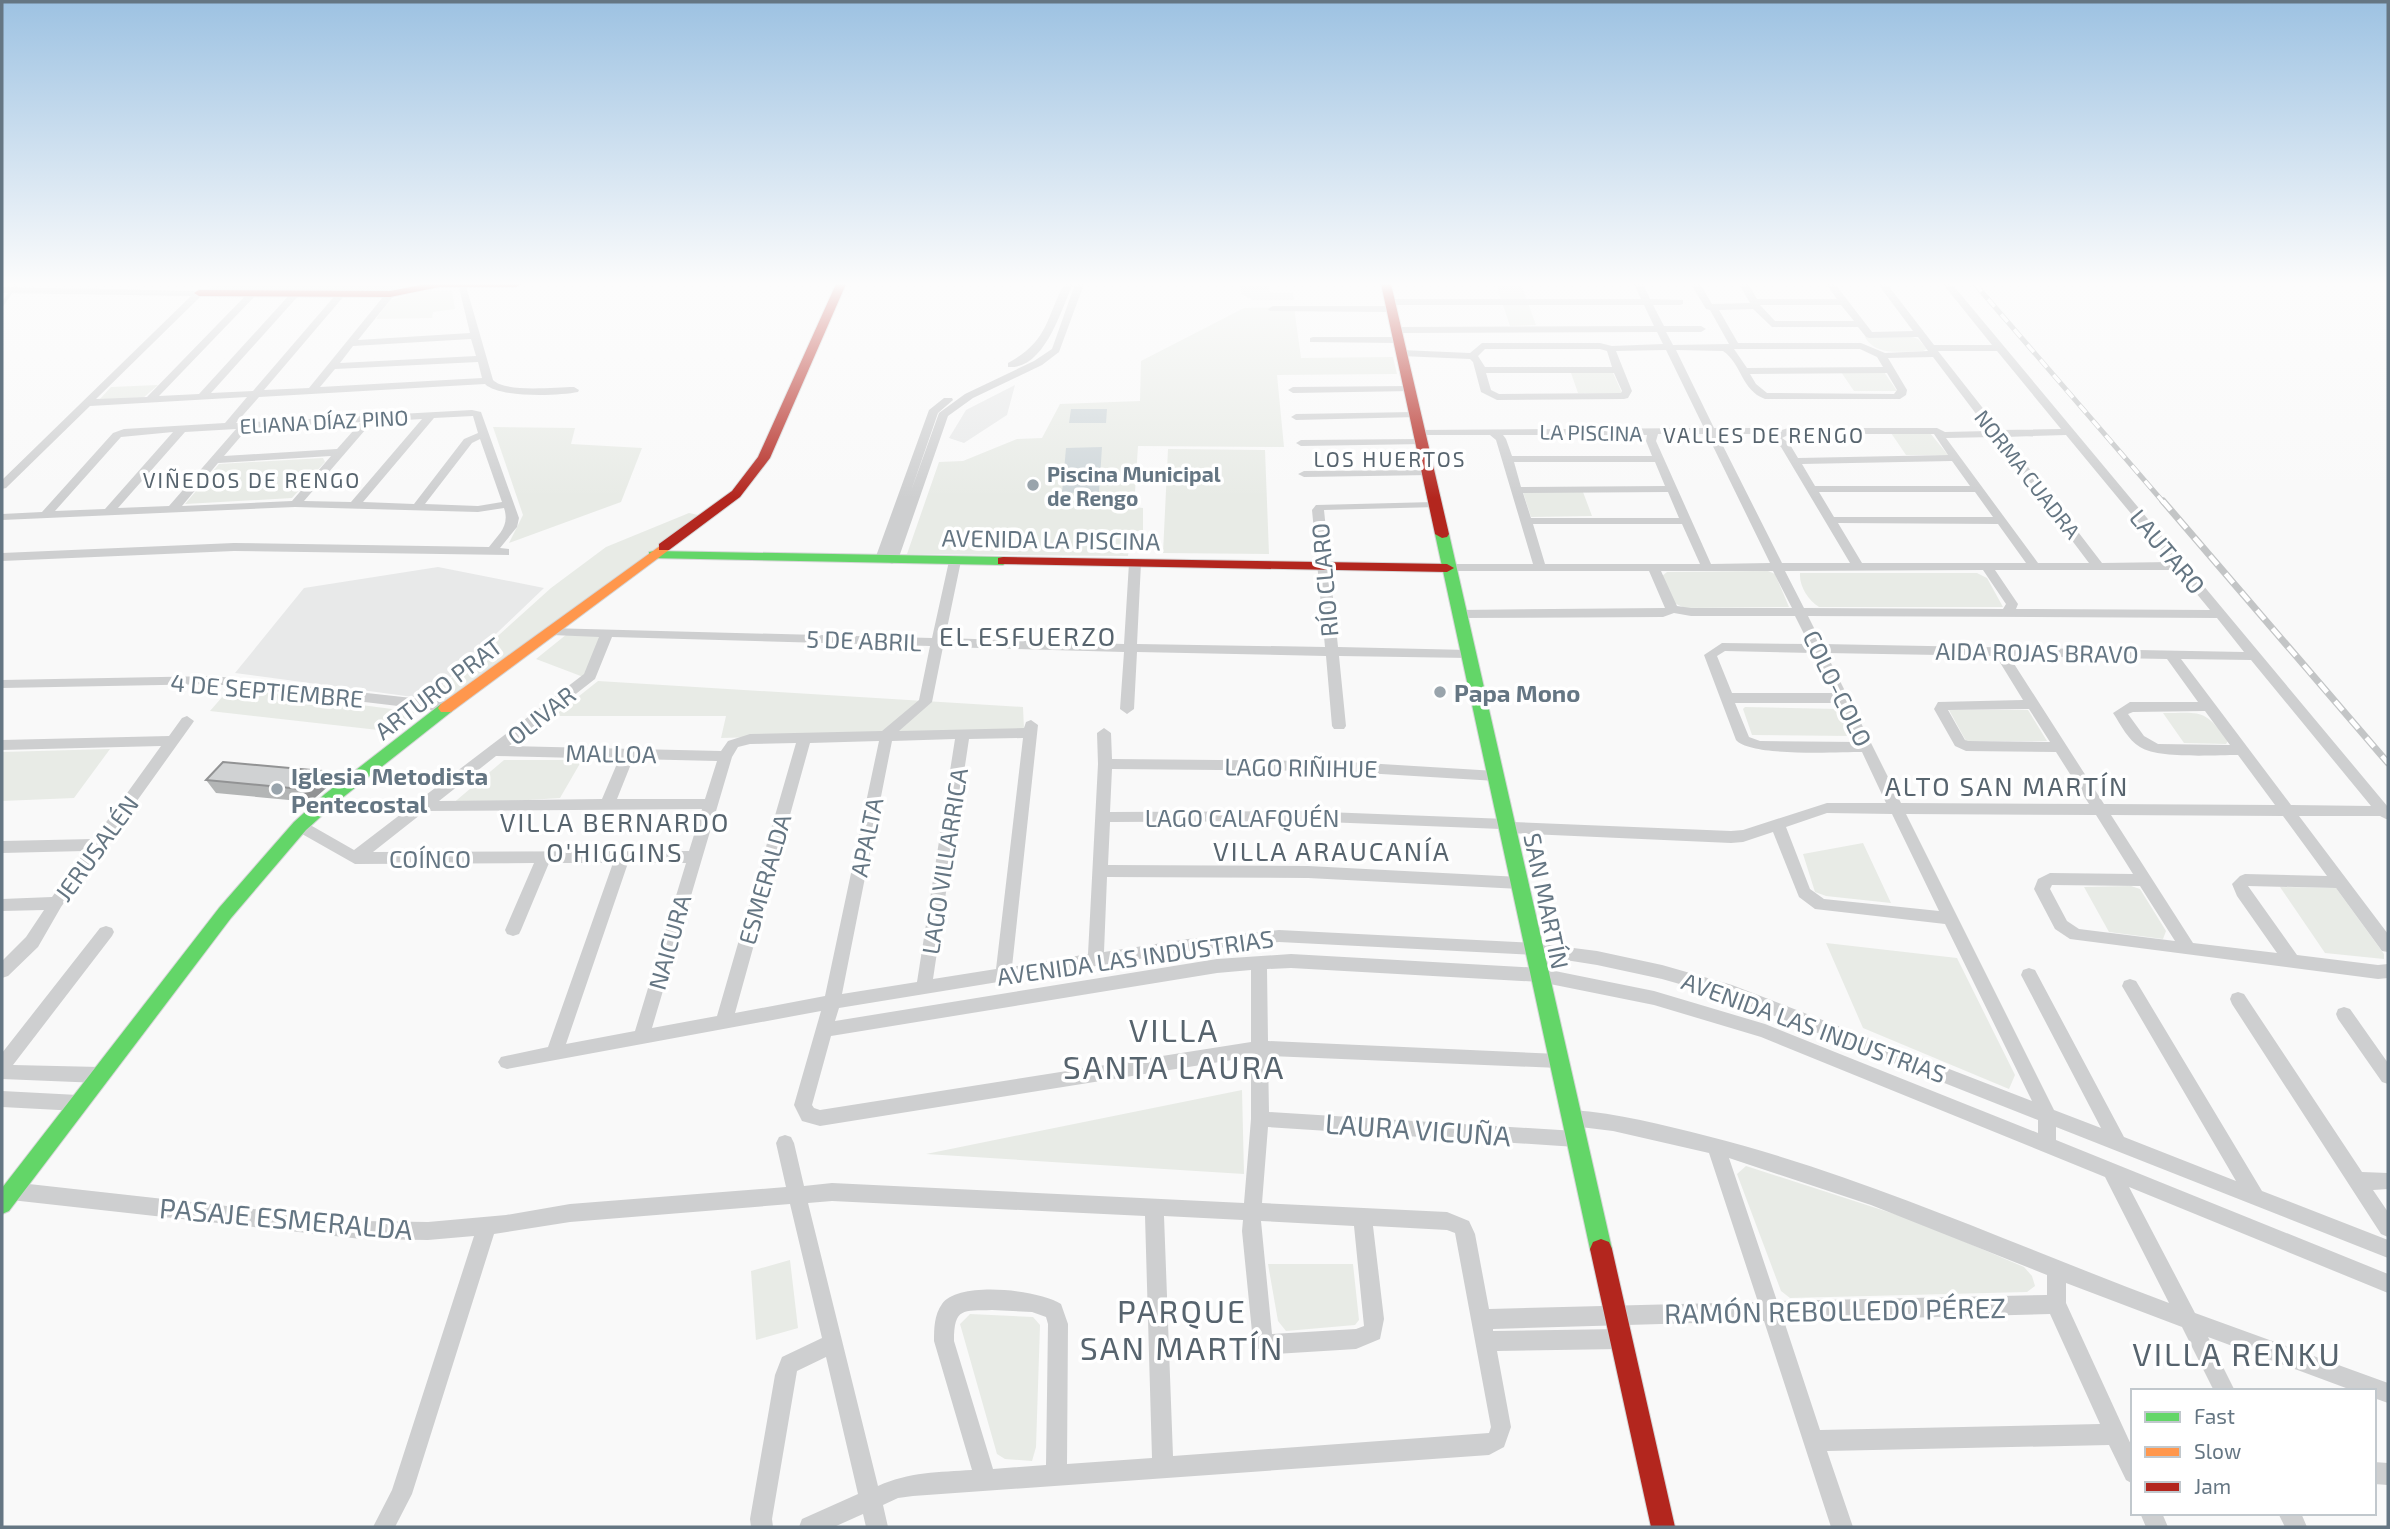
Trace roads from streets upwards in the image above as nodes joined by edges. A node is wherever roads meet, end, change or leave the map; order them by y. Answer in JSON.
{"nodes":[{"id":1,"x":134,"y":355,"type":"edge"},
{"id":2,"x":192,"y":355,"type":"edge"},
{"id":3,"x":240,"y":355,"type":"edge"},
{"id":4,"x":289,"y":355,"type":"edge"},
{"id":5,"x":339,"y":355,"type":"edge"},
{"id":6,"x":481,"y":355,"type":"edge"},
{"id":7,"x":809,"y":355,"type":"edge"},
{"id":8,"x":1028,"y":355,"type":"edge"},
{"id":9,"x":1049,"y":355,"type":"edge"},
{"id":10,"x":1401,"y":355,"type":"edge"},
{"id":11,"x":1470,"y":355,"type":"edge"},
{"id":12,"x":1612,"y":355,"type":"edge"},
{"id":13,"x":1674,"y":355,"type":"edge"},
{"id":14,"x":1735,"y":355,"type":"edge"},
{"id":15,"x":1890,"y":355,"type":"edge"},
{"id":16,"x":1936,"y":355,"type":"edge"},
{"id":17,"x":2005,"y":355,"type":"edge"},
{"id":18,"x":1473,"y":356,"type":"joint"},
{"id":19,"x":1884,"y":356,"type":"joint"},
{"id":20,"x":482,"y":359,"type":"junction"},
{"id":21,"x":330,"y":366,"type":"junction"},
{"id":22,"x":1480,"y":370,"type":"junction"},
{"id":23,"x":1618,"y":370,"type":"junction"},
{"id":24,"x":1743,"y":370,"type":"junction"},
{"id":25,"x":1889,"y":370,"type":"junction"},
{"id":26,"x":488,"y":381,"type":"junction"},
{"id":27,"x":1409,"y":388,"type":"junction"},
{"id":28,"x":575,"y":390,"type":"dead end"},
{"id":29,"x":1293,"y":390,"type":"dead end"},
{"id":30,"x":311,"y":392,"type":"junction"},
{"id":31,"x":255,"y":395,"type":"junction"},
{"id":32,"x":201,"y":398,"type":"junction"},
{"id":33,"x":149,"y":400,"type":"junction"},
{"id":34,"x":85,"y":404,"type":"junction"},
{"id":35,"x":431,"y":415,"type":"junction"},
{"id":36,"x":1414,"y":415,"type":"junction"},
{"id":37,"x":1296,"y":417,"type":"dead end"},
{"id":38,"x":369,"y":419,"type":"junction"},
{"id":39,"x":245,"y":425,"type":"junction"},
{"id":40,"x":228,"y":426,"type":"junction"},
{"id":41,"x":182,"y":429,"type":"junction"},
{"id":42,"x":1713,"y":431,"type":"junction"},
{"id":43,"x":1996,"y":432,"type":"junction"},
{"id":44,"x":2070,"y":432,"type":"junction"},
{"id":45,"x":1494,"y":433,"type":"junction"},
{"id":46,"x":1653,"y":433,"type":"junction"},
{"id":47,"x":484,"y":434,"type":"junction"},
{"id":48,"x":1942,"y":435,"type":"junction"},
{"id":49,"x":1777,"y":436,"type":"junction"},
{"id":50,"x":1420,"y":437,"type":"junction"},
{"id":51,"x":1301,"y":443,"type":"dead end"},
{"id":52,"x":340,"y":452,"type":"junction"},
{"id":53,"x":1955,"y":458,"type":"junction"},
{"id":54,"x":1507,"y":459,"type":"junction"},
{"id":55,"x":1659,"y":459,"type":"junction"},
{"id":56,"x":216,"y":460,"type":"junction"},
{"id":57,"x":1795,"y":461,"type":"junction"},
{"id":58,"x":1428,"y":473,"type":"junction"},
{"id":59,"x":1304,"y":474,"type":"dead end"},
{"id":60,"x":2,"y":486,"type":"edge"},
{"id":61,"x":1672,"y":489,"type":"junction"},
{"id":62,"x":1812,"y":489,"type":"junction"},
{"id":63,"x":1978,"y":489,"type":"junction"},
{"id":64,"x":1516,"y":490,"type":"junction"},
{"id":65,"x":509,"y":503,"type":"junction"},
{"id":66,"x":295,"y":504,"type":"junction"},
{"id":67,"x":1434,"y":505,"type":"junction"},
{"id":68,"x":354,"y":506,"type":"junction"},
{"id":69,"x":417,"y":507,"type":"junction"},
{"id":70,"x":173,"y":509,"type":"junction"},
{"id":71,"x":109,"y":512,"type":"junction"},
{"id":72,"x":45,"y":515,"type":"junction"},
{"id":73,"x":2,"y":517,"type":"edge"},
{"id":74,"x":1830,"y":520,"type":"junction"},
{"id":75,"x":1526,"y":521,"type":"junction"},
{"id":76,"x":1687,"y":521,"type":"junction"},
{"id":77,"x":2002,"y":521,"type":"junction"},
{"id":78,"x":492,"y":551,"type":"junction"},
{"id":79,"x":505,"y":552,"type":"dead end"},
{"id":80,"x":654,"y":555,"type":"junction"},
{"id":81,"x":2,"y":557,"type":"edge"},
{"id":82,"x":887,"y":559,"type":"junction"},
{"id":83,"x":955,"y":561,"type":"junction"},
{"id":84,"x":1135,"y":563,"type":"junction"},
{"id":85,"x":1324,"y":566,"type":"junction"},
{"id":86,"x":2180,"y":566,"type":"junction"},
{"id":87,"x":1540,"y":567,"type":"junction"},
{"id":88,"x":1653,"y":567,"type":"junction"},
{"id":89,"x":1707,"y":567,"type":"junction"},
{"id":90,"x":1779,"y":567,"type":"junction"},
{"id":91,"x":1858,"y":567,"type":"junction"},
{"id":92,"x":1987,"y":567,"type":"junction"},
{"id":93,"x":2035,"y":567,"type":"junction"},
{"id":94,"x":2099,"y":567,"type":"junction"},
{"id":95,"x":1447,"y":568,"type":"junction"},
{"id":96,"x":1673,"y":609,"type":"junction"},
{"id":97,"x":1801,"y":611,"type":"junction"},
{"id":98,"x":2008,"y":612,"type":"junction"},
{"id":99,"x":1459,"y":614,"type":"junction"},
{"id":100,"x":2221,"y":614,"type":"junction"},
{"id":101,"x":552,"y":631,"type":"junction"},
{"id":102,"x":607,"y":633,"type":"junction"},
{"id":103,"x":938,"y":642,"type":"junction"},
{"id":104,"x":1132,"y":648,"type":"junction"},
{"id":105,"x":1819,"y":649,"type":"junction"},
{"id":106,"x":1999,"y":651,"type":"junction"},
{"id":107,"x":1331,"y":652,"type":"junction"},
{"id":108,"x":1469,"y":654,"type":"junction"},
{"id":109,"x":2170,"y":654,"type":"junction"},
{"id":110,"x":2255,"y":656,"type":"junction"},
{"id":111,"x":2,"y":684,"type":"edge"},
{"id":112,"x":1725,"y":698,"type":"junction"},
{"id":113,"x":1843,"y":698,"type":"junction"},
{"id":114,"x":2033,"y":704,"type":"junction"},
{"id":115,"x":2209,"y":706,"type":"junction"},
{"id":116,"x":448,"y":707,"type":"junction"},
{"id":117,"x":1127,"y":709,"type":"dead end"},
{"id":118,"x":187,"y":721,"type":"dead end"},
{"id":119,"x":1339,"y":726,"type":"dead end"},
{"id":120,"x":1104,"y":733,"type":"dead end"},
{"id":121,"x":887,"y":734,"type":"junction"},
{"id":122,"x":963,"y":734,"type":"junction"},
{"id":123,"x":805,"y":737,"type":"junction"},
{"id":124,"x":173,"y":741,"type":"junction"},
{"id":125,"x":2,"y":745,"type":"edge"},
{"id":126,"x":1866,"y":747,"type":"junction"},
{"id":127,"x":2060,"y":747,"type":"junction"},
{"id":128,"x":2241,"y":750,"type":"junction"},
{"id":129,"x":496,"y":751,"type":"junction"},
{"id":130,"x":628,"y":753,"type":"junction"},
{"id":131,"x":726,"y":756,"type":"junction"},
{"id":132,"x":1105,"y":764,"type":"junction"},
{"id":133,"x":1496,"y":776,"type":"junction"},
{"id":134,"x":608,"y":803,"type":"junction"},
{"id":135,"x":712,"y":804,"type":"junction"},
{"id":136,"x":425,"y":806,"type":"junction"},
{"id":137,"x":1895,"y":807,"type":"junction"},
{"id":138,"x":2099,"y":809,"type":"junction"},
{"id":139,"x":2287,"y":810,"type":"junction"},
{"id":140,"x":2386,"y":814,"type":"edge"},
{"id":141,"x":1103,"y":817,"type":"junction"},
{"id":142,"x":1777,"y":824,"type":"junction"},
{"id":143,"x":300,"y":826,"type":"junction"},
{"id":144,"x":1507,"y":826,"type":"junction"},
{"id":145,"x":99,"y":845,"type":"junction"},
{"id":146,"x":2,"y":847,"type":"edge"},
{"id":147,"x":623,"y":857,"type":"junction"},
{"id":148,"x":694,"y":857,"type":"junction"},
{"id":149,"x":355,"y":858,"type":"junction"},
{"id":150,"x":544,"y":858,"type":"junction"},
{"id":151,"x":1100,"y":871,"type":"junction"},
{"id":152,"x":2144,"y":880,"type":"junction"},
{"id":153,"x":2340,"y":882,"type":"junction"},
{"id":154,"x":1520,"y":883,"type":"junction"},
{"id":155,"x":57,"y":904,"type":"junction"},
{"id":156,"x":2,"y":905,"type":"edge"},
{"id":157,"x":1950,"y":918,"type":"junction"},
{"id":158,"x":513,"y":930,"type":"dead end"},
{"id":159,"x":106,"y":932,"type":"dead end"},
{"id":160,"x":2388,"y":946,"type":"edge"},
{"id":161,"x":2188,"y":948,"type":"junction"},
{"id":162,"x":1534,"y":949,"type":"junction"},
{"id":163,"x":1096,"y":960,"type":"junction"},
{"id":164,"x":2292,"y":961,"type":"junction"},
{"id":165,"x":1259,"y":963,"type":"junction"},
{"id":166,"x":3,"y":969,"type":"edge"},
{"id":167,"x":2388,"y":971,"type":"edge"},
{"id":168,"x":1003,"y":974,"type":"junction"},
{"id":169,"x":1540,"y":975,"type":"junction"},
{"id":170,"x":2029,"y":975,"type":"dead end"},
{"id":171,"x":2130,"y":986,"type":"dead end"},
{"id":172,"x":924,"y":987,"type":"junction"},
{"id":173,"x":2238,"y":999,"type":"dead end"},
{"id":174,"x":832,"y":1002,"type":"junction"},
{"id":175,"x":2344,"y":1014,"type":"dead end"},
{"id":176,"x":724,"y":1022,"type":"junction"},
{"id":177,"x":824,"y":1030,"type":"junction"},
{"id":178,"x":640,"y":1038,"type":"junction"},
{"id":179,"x":1260,"y":1048,"type":"junction"},
{"id":180,"x":554,"y":1054,"type":"junction"},
{"id":181,"x":1559,"y":1061,"type":"junction"},
{"id":182,"x":508,"y":1062,"type":"dead end"},
{"id":183,"x":2,"y":1066,"type":"edge"},
{"id":184,"x":2,"y":1072,"type":"edge"},
{"id":185,"x":100,"y":1075,"type":"junction"},
{"id":186,"x":2388,"y":1077,"type":"edge"},
{"id":187,"x":2,"y":1099,"type":"edge"},
{"id":188,"x":78,"y":1103,"type":"junction"},
{"id":189,"x":2047,"y":1114,"type":"junction"},
{"id":190,"x":1572,"y":1118,"type":"junction"},
{"id":191,"x":1259,"y":1119,"type":"junction"},
{"id":192,"x":1576,"y":1139,"type":"junction"},
{"id":193,"x":2117,"y":1141,"type":"junction"},
{"id":194,"x":785,"y":1143,"type":"dead end"},
{"id":195,"x":2047,"y":1145,"type":"junction"},
{"id":196,"x":1716,"y":1146,"type":"junction"},
{"id":197,"x":2112,"y":1172,"type":"junction"},
{"id":198,"x":2357,"y":1181,"type":"junction"},
{"id":199,"x":2388,"y":1181,"type":"edge"},
{"id":200,"x":798,"y":1196,"type":"junction"},
{"id":201,"x":2255,"y":1196,"type":"junction"},
{"id":202,"x":7,"y":1198,"type":"edge"},
{"id":203,"x":1154,"y":1208,"type":"junction"},
{"id":204,"x":1252,"y":1212,"type":"junction"},
{"id":205,"x":1363,"y":1217,"type":"junction"},
{"id":206,"x":487,"y":1226,"type":"junction"},
{"id":207,"x":2388,"y":1228,"type":"edge"},
{"id":208,"x":2388,"y":1249,"type":"edge"},
{"id":209,"x":2057,"y":1269,"type":"junction"},
{"id":210,"x":2388,"y":1283,"type":"edge"},
{"id":211,"x":2056,"y":1304,"type":"junction"},
{"id":212,"x":1771,"y":1312,"type":"junction"},
{"id":213,"x":1615,"y":1315,"type":"junction"},
{"id":214,"x":1481,"y":1319,"type":"junction"},
{"id":215,"x":2188,"y":1320,"type":"junction"},
{"id":216,"x":1621,"y":1339,"type":"junction"},
{"id":217,"x":1485,"y":1341,"type":"junction"},
{"id":218,"x":833,"y":1343,"type":"junction"},
{"id":219,"x":2224,"y":1389,"type":"edge"},
{"id":220,"x":2388,"y":1393,"type":"edge"},
{"id":221,"x":2115,"y":1434,"type":"junction"},
{"id":222,"x":1814,"y":1441,"type":"junction"},
{"id":223,"x":1163,"y":1468,"type":"junction"},
{"id":224,"x":2131,"y":1469,"type":"edge"},
{"id":225,"x":1056,"y":1475,"type":"junction"},
{"id":226,"x":986,"y":1480,"type":"junction"},
{"id":227,"x":870,"y":1502,"type":"junction"},
{"id":228,"x":384,"y":1527,"type":"edge"},
{"id":229,"x":762,"y":1527,"type":"edge"},
{"id":230,"x":810,"y":1527,"type":"edge"},
{"id":231,"x":877,"y":1527,"type":"edge"},
{"id":232,"x":1663,"y":1527,"type":"edge"},
{"id":233,"x":1842,"y":1527,"type":"edge"}],
"edges":[{"from":1,"to":34,"type":"street"},
{"from":2,"to":33,"type":"street"},
{"from":3,"to":32,"type":"street"},
{"from":4,"to":31,"type":"street"},
{"from":5,"to":21,"type":"street"},
{"from":6,"to":20,"type":"street"},
{"from":7,"to":80,"type":"street","name":"ARTURO PRAT"},
{"from":8,"to":82,"type":"street"},
{"from":9,"to":82,"type":"street"},
{"from":10,"to":27,"type":"street","name":"SAN MARTÍN"},
{"from":11,"to":18,"type":"street"},
{"from":12,"to":23,"type":"street"},
{"from":13,"to":42,"type":"street","name":"COLO-COLO"},
{"from":14,"to":24,"type":"street"},
{"from":15,"to":19,"type":"street"},
{"from":16,"to":43,"type":"street","name":"NORMA CUADRA"},
{"from":17,"to":44,"type":"street","name":"LAUTARO"},
{"from":18,"to":22,"type":"street"},
{"from":19,"to":25,"type":"street"},
{"from":20,"to":21,"type":"street"},
{"from":20,"to":26,"type":"street"},
{"from":21,"to":30,"type":"street"},
{"from":22,"to":23,"type":"street"},
{"from":22,"to":23,"type":"street"},
{"from":24,"to":25,"type":"street"},
{"from":24,"to":25,"type":"street"},
{"from":26,"to":28,"type":"street"},
{"from":26,"to":30,"type":"street"},
{"from":27,"to":29,"type":"street"},
{"from":27,"to":36,"type":"street","name":"SAN MARTÍN"},
{"from":30,"to":31,"type":"street"},
{"from":31,"to":32,"type":"street"},
{"from":31,"to":40,"type":"street"},
{"from":32,"to":33,"type":"street"},
{"from":33,"to":34,"type":"street"},
{"from":34,"to":60,"type":"street"},
{"from":35,"to":38,"type":"street","name":"ELIANA DÍAZ PINO"},
{"from":35,"to":47,"type":"street","name":"ELIANA DÍAZ PINO"},
{"from":35,"to":68,"type":"street"},
{"from":36,"to":37,"type":"street"},
{"from":36,"to":50,"type":"street","name":"SAN MARTÍN"},
{"from":38,"to":39,"type":"street","name":"ELIANA DÍAZ PINO"},
{"from":38,"to":52,"type":"street"},
{"from":39,"to":40,"type":"street","name":"ELIANA DÍAZ PINO"},
{"from":39,"to":56,"type":"street"},
{"from":40,"to":41,"type":"street","name":"ELIANA DÍAZ PINO"},
{"from":41,"to":71,"type":"street"},
{"from":41,"to":72,"type":"street","name":"ELIANA DÍAZ PINO"},
{"from":42,"to":46,"type":"street","name":"LA PISCINA"},
{"from":42,"to":49,"type":"street","name":"LA PISCINA"},
{"from":42,"to":90,"type":"street","name":"COLO-COLO"},
{"from":43,"to":44,"type":"street","name":"LA PISCINA"},
{"from":43,"to":48,"type":"street","name":"LA PISCINA"},
{"from":43,"to":94,"type":"street","name":"NORMA CUADRA"},
{"from":44,"to":86,"type":"street","name":"LAUTARO"},
{"from":45,"to":46,"type":"street","name":"LA PISCINA"},
{"from":45,"to":50,"type":"street","name":"LA PISCINA"},
{"from":45,"to":54,"type":"street"},
{"from":46,"to":55,"type":"street"},
{"from":47,"to":65,"type":"street","name":"ELIANA DÍAZ PINO"},
{"from":47,"to":69,"type":"street"},
{"from":48,"to":49,"type":"street","name":"LA PISCINA"},
{"from":48,"to":53,"type":"street"},
{"from":49,"to":57,"type":"street"},
{"from":50,"to":51,"type":"street","name":"LA PISCINA"},
{"from":50,"to":58,"type":"street","name":"SAN MARTÍN"},
{"from":52,"to":56,"type":"street"},
{"from":52,"to":66,"type":"street"},
{"from":53,"to":57,"type":"street"},
{"from":53,"to":63,"type":"street"},
{"from":54,"to":55,"type":"street"},
{"from":54,"to":64,"type":"street"},
{"from":55,"to":61,"type":"street"},
{"from":56,"to":70,"type":"street"},
{"from":57,"to":62,"type":"street"},
{"from":58,"to":59,"type":"street"},
{"from":58,"to":67,"type":"street","name":"SAN MARTÍN"},
{"from":61,"to":64,"type":"street"},
{"from":61,"to":76,"type":"street"},
{"from":62,"to":63,"type":"street"},
{"from":62,"to":74,"type":"street"},
{"from":63,"to":77,"type":"street"},
{"from":64,"to":75,"type":"street"},
{"from":65,"to":69,"type":"street"},
{"from":65,"to":78,"type":"street","name":"ELIANA DÍAZ PINO"},
{"from":66,"to":68,"type":"street"},
{"from":66,"to":70,"type":"street"},
{"from":67,"to":85,"type":"street","name":"RÍO CLARO"},
{"from":67,"to":95,"type":"street","name":"SAN MARTÍN"},
{"from":68,"to":69,"type":"street"},
{"from":70,"to":71,"type":"street"},
{"from":71,"to":72,"type":"street"},
{"from":72,"to":73,"type":"street"},
{"from":74,"to":77,"type":"street"},
{"from":74,"to":91,"type":"street"},
{"from":75,"to":76,"type":"street"},
{"from":75,"to":87,"type":"street"},
{"from":76,"to":89,"type":"street"},
{"from":77,"to":93,"type":"street"},
{"from":78,"to":79,"type":"street"},
{"from":78,"to":81,"type":"street"},
{"from":80,"to":82,"type":"street","name":"AVENIDA LA PISCINA"},
{"from":80,"to":101,"type":"street","name":"ARTURO PRAT"},
{"from":82,"to":83,"type":"street","name":"AVENIDA LA PISCINA"},
{"from":83,"to":84,"type":"street","name":"AVENIDA LA PISCINA"},
{"from":83,"to":103,"type":"street"},
{"from":84,"to":85,"type":"street","name":"AVENIDA LA PISCINA"},
{"from":84,"to":104,"type":"street"},
{"from":85,"to":95,"type":"street","name":"AVENIDA LA PISCINA"},
{"from":85,"to":107,"type":"street","name":"RÍO CLARO"},
{"from":86,"to":94,"type":"street"},
{"from":86,"to":100,"type":"street","name":"LAUTARO"},
{"from":87,"to":88,"type":"street"},
{"from":87,"to":95,"type":"street"},
{"from":88,"to":89,"type":"street"},
{"from":88,"to":96,"type":"street"},
{"from":89,"to":90,"type":"street"},
{"from":90,"to":91,"type":"street"},
{"from":90,"to":97,"type":"street","name":"COLO-COLO"},
{"from":91,"to":92,"type":"street"},
{"from":92,"to":93,"type":"street"},
{"from":92,"to":98,"type":"street"},
{"from":93,"to":94,"type":"street"},
{"from":95,"to":99,"type":"street","name":"SAN MARTÍN"},
{"from":96,"to":97,"type":"street"},
{"from":96,"to":99,"type":"street"},
{"from":97,"to":98,"type":"street"},
{"from":97,"to":105,"type":"street","name":"COLO-COLO"},
{"from":98,"to":100,"type":"street"},
{"from":99,"to":108,"type":"street","name":"SAN MARTÍN"},
{"from":100,"to":110,"type":"street","name":"LAUTARO"},
{"from":101,"to":102,"type":"street","name":"5 DE ABRIL"},
{"from":101,"to":116,"type":"street","name":"ARTURO PRAT"},
{"from":102,"to":103,"type":"street","name":"5 DE ABRIL"},
{"from":102,"to":129,"type":"street","name":"OLIVAR"},
{"from":103,"to":104,"type":"street","name":"5 DE ABRIL"},
{"from":103,"to":121,"type":"street"},
{"from":104,"to":107,"type":"street","name":"5 DE ABRIL"},
{"from":104,"to":117,"type":"street"},
{"from":105,"to":106,"type":"street","name":"AIDA ROJAS BRAVO"},
{"from":105,"to":112,"type":"street","name":"AIDA ROJAS BRAVO"},
{"from":105,"to":113,"type":"street","name":"COLO-COLO"},
{"from":106,"to":109,"type":"street","name":"AIDA ROJAS BRAVO"},
{"from":106,"to":114,"type":"street"},
{"from":107,"to":108,"type":"street","name":"5 DE ABRIL"},
{"from":107,"to":119,"type":"street","name":"RÍO CLARO"},
{"from":108,"to":133,"type":"street","name":"SAN MARTÍN"},
{"from":109,"to":110,"type":"street","name":"AIDA ROJAS BRAVO"},
{"from":109,"to":115,"type":"street"},
{"from":110,"to":140,"type":"street","name":"LAUTARO"},
{"from":111,"to":116,"type":"street","name":"4 DE SEPTIEMBRE"},
{"from":112,"to":113,"type":"street"},
{"from":112,"to":126,"type":"street"},
{"from":113,"to":126,"type":"street","name":"COLO-COLO"},
{"from":114,"to":127,"type":"street"},
{"from":114,"to":127,"type":"street"},
{"from":115,"to":128,"type":"street"},
{"from":115,"to":128,"type":"street"},
{"from":116,"to":143,"type":"street","name":"ARTURO PRAT"},
{"from":118,"to":124,"type":"street","name":"JERUSALÉN"},
{"from":120,"to":132,"type":"street"},
{"from":121,"to":122,"type":"street"},
{"from":121,"to":123,"type":"street"},
{"from":121,"to":174,"type":"street","name":"APALTA"},
{"from":122,"to":168,"type":"street"},
{"from":122,"to":172,"type":"street","name":"LAGO VILLARRICA"},
{"from":123,"to":131,"type":"street"},
{"from":123,"to":176,"type":"street","name":"ESMERALDA"},
{"from":124,"to":125,"type":"street"},
{"from":124,"to":145,"type":"street","name":"JERUSALÉN"},
{"from":126,"to":137,"type":"street","name":"COLO-COLO"},
{"from":127,"to":138,"type":"street"},
{"from":128,"to":139,"type":"street"},
{"from":129,"to":130,"type":"street","name":"MALLOA"},
{"from":129,"to":136,"type":"street","name":"OLIVAR"},
{"from":130,"to":131,"type":"street","name":"MALLOA"},
{"from":130,"to":134,"type":"street"},
{"from":131,"to":135,"type":"street","name":"NAICURA"},
{"from":132,"to":133,"type":"street","name":"LAGO RIÑIHUE"},
{"from":132,"to":141,"type":"street"},
{"from":133,"to":144,"type":"street","name":"SAN MARTÍN"},
{"from":134,"to":135,"type":"street"},
{"from":134,"to":136,"type":"street"},
{"from":135,"to":148,"type":"street","name":"NAICURA"},
{"from":136,"to":149,"type":"street","name":"OLIVAR"},
{"from":137,"to":138,"type":"street","name":"LAGO CALAFQUÉN"},
{"from":137,"to":142,"type":"street","name":"LAGO CALAFQUÉN"},
{"from":137,"to":157,"type":"street","name":"COLO-COLO"},
{"from":138,"to":139,"type":"street","name":"LAGO CALAFQUÉN"},
{"from":138,"to":152,"type":"street"},
{"from":139,"to":140,"type":"street","name":"LAGO CALAFQUÉN"},
{"from":139,"to":153,"type":"street"},
{"from":141,"to":144,"type":"street","name":"LAGO CALAFQUÉN"},
{"from":141,"to":151,"type":"street"},
{"from":142,"to":144,"type":"street","name":"LAGO CALAFQUÉN"},
{"from":142,"to":157,"type":"street"},
{"from":143,"to":149,"type":"street","name":"COÍNCO"},
{"from":143,"to":185,"type":"street","name":"ARTURO PRAT"},
{"from":144,"to":154,"type":"street","name":"SAN MARTÍN"},
{"from":145,"to":146,"type":"street"},
{"from":145,"to":155,"type":"street","name":"JERUSALÉN"},
{"from":147,"to":148,"type":"street","name":"COÍNCO"},
{"from":147,"to":150,"type":"street","name":"COÍNCO"},
{"from":147,"to":180,"type":"street"},
{"from":148,"to":178,"type":"street","name":"NAICURA"},
{"from":149,"to":150,"type":"street","name":"COÍNCO"},
{"from":150,"to":158,"type":"street"},
{"from":151,"to":154,"type":"street"},
{"from":151,"to":163,"type":"street"},
{"from":152,"to":161,"type":"street"},
{"from":152,"to":161,"type":"street"},
{"from":153,"to":160,"type":"street"},
{"from":153,"to":164,"type":"street"},
{"from":154,"to":162,"type":"street","name":"SAN MARTÍN"},
{"from":155,"to":156,"type":"street"},
{"from":155,"to":166,"type":"street","name":"JERUSALÉN"},
{"from":157,"to":189,"type":"street","name":"COLO-COLO"},
{"from":159,"to":183,"type":"street"},
{"from":161,"to":164,"type":"street"},
{"from":162,"to":163,"type":"street","name":"AVENIDA LAS INDUSTRIAS"},
{"from":162,"to":169,"type":"street","name":"SAN MARTÍN"},
{"from":162,"to":189,"type":"street","name":"AVENIDA LAS INDUSTRIAS"},
{"from":163,"to":168,"type":"street","name":"AVENIDA LAS INDUSTRIAS"},
{"from":164,"to":167,"type":"street"},
{"from":165,"to":169,"type":"street","name":"AVENIDA LAS INDUSTRIAS"},
{"from":165,"to":177,"type":"street","name":"AVENIDA LAS INDUSTRIAS"},
{"from":165,"to":179,"type":"street"},
{"from":168,"to":172,"type":"street","name":"AVENIDA LAS INDUSTRIAS"},
{"from":169,"to":181,"type":"street","name":"SAN MARTÍN"},
{"from":169,"to":195,"type":"street","name":"AVENIDA LAS INDUSTRIAS"},
{"from":170,"to":193,"type":"street"},
{"from":171,"to":201,"type":"street"},
{"from":172,"to":174,"type":"street","name":"AVENIDA LAS INDUSTRIAS"},
{"from":173,"to":198,"type":"street"},
{"from":174,"to":176,"type":"street","name":"AVENIDA LAS INDUSTRIAS"},
{"from":174,"to":177,"type":"street","name":"APALTA"},
{"from":175,"to":186,"type":"street"},
{"from":176,"to":178,"type":"street","name":"AVENIDA LAS INDUSTRIAS"},
{"from":177,"to":179,"type":"street","name":"APALTA"},
{"from":178,"to":180,"type":"street","name":"AVENIDA LAS INDUSTRIAS"},
{"from":179,"to":181,"type":"street"},
{"from":179,"to":191,"type":"street"},
{"from":180,"to":182,"type":"street","name":"AVENIDA LAS INDUSTRIAS"},
{"from":181,"to":190,"type":"street","name":"SAN MARTÍN"},
{"from":184,"to":185,"type":"street"},
{"from":185,"to":188,"type":"street","name":"ARTURO PRAT"},
{"from":187,"to":188,"type":"street"},
{"from":188,"to":202,"type":"street","name":"ARTURO PRAT"},
{"from":189,"to":193,"type":"street","name":"AVENIDA LAS INDUSTRIAS"},
{"from":189,"to":195,"type":"street","name":"COLO-COLO"},
{"from":190,"to":192,"type":"street","name":"SAN MARTÍN"},
{"from":190,"to":196,"type":"street"},
{"from":191,"to":192,"type":"street","name":"LAURA VICUÑA"},
{"from":191,"to":204,"type":"street"},
{"from":192,"to":213,"type":"street","name":"SAN MARTÍN"},
{"from":193,"to":201,"type":"street","name":"AVENIDA LAS INDUSTRIAS"},
{"from":194,"to":200,"type":"street"},
{"from":195,"to":197,"type":"street","name":"AVENIDA LAS INDUSTRIAS"},
{"from":196,"to":209,"type":"street"},
{"from":196,"to":212,"type":"street"},
{"from":197,"to":210,"type":"street","name":"AVENIDA LAS INDUSTRIAS"},
{"from":197,"to":215,"type":"street"},
{"from":198,"to":199,"type":"street"},
{"from":198,"to":207,"type":"street"},
{"from":200,"to":203,"type":"street","name":"PASAJE ESMERALDA"},
{"from":200,"to":206,"type":"street","name":"PASAJE ESMERALDA"},
{"from":200,"to":218,"type":"street"},
{"from":201,"to":208,"type":"street","name":"AVENIDA LAS INDUSTRIAS"},
{"from":202,"to":206,"type":"street","name":"PASAJE ESMERALDA"},
{"from":203,"to":204,"type":"street","name":"PASAJE ESMERALDA"},
{"from":203,"to":223,"type":"street"},
{"from":204,"to":205,"type":"street","name":"PASAJE ESMERALDA"},
{"from":204,"to":205,"type":"street"},
{"from":205,"to":214,"type":"street","name":"PASAJE ESMERALDA"},
{"from":206,"to":228,"type":"street"},
{"from":209,"to":211,"type":"street"},
{"from":209,"to":215,"type":"street"},
{"from":211,"to":212,"type":"street","name":"RAMÓN REBOLLEDO PÉREZ"},
{"from":211,"to":221,"type":"street"},
{"from":212,"to":213,"type":"street","name":"RAMÓN REBOLLEDO PÉREZ"},
{"from":212,"to":222,"type":"street"},
{"from":213,"to":214,"type":"street","name":"RAMÓN REBOLLEDO PÉREZ"},
{"from":213,"to":216,"type":"street","name":"SAN MARTÍN"},
{"from":214,"to":217,"type":"street"},
{"from":215,"to":219,"type":"street"},
{"from":215,"to":220,"type":"street"},
{"from":216,"to":217,"type":"street"},
{"from":216,"to":232,"type":"street","name":"SAN MARTÍN"},
{"from":217,"to":223,"type":"street"},
{"from":218,"to":227,"type":"street"},
{"from":218,"to":229,"type":"street"},
{"from":221,"to":222,"type":"street"},
{"from":221,"to":224,"type":"street"},
{"from":222,"to":233,"type":"street"},
{"from":223,"to":225,"type":"street"},
{"from":225,"to":226,"type":"street"},
{"from":225,"to":226,"type":"street"},
{"from":226,"to":227,"type":"street"},
{"from":227,"to":230,"type":"street"},
{"from":227,"to":231,"type":"street"}]}
